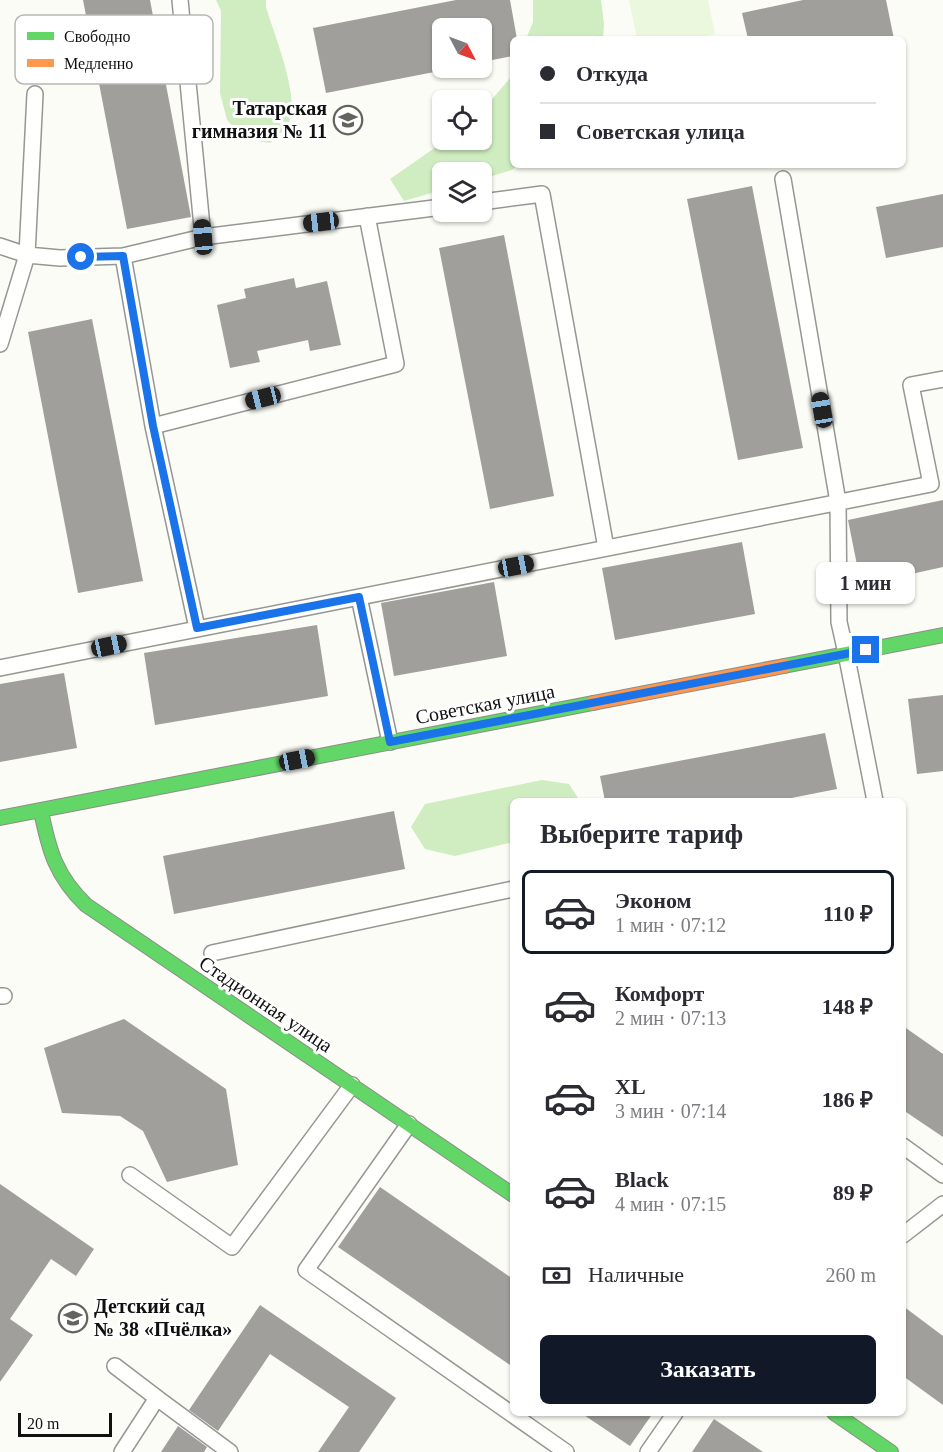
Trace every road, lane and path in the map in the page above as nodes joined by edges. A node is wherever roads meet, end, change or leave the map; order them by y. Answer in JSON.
{"nodes":[{"id":1,"x":180,"y":0,"type":"edge"},
{"id":2,"x":181,"y":15,"type":"edge"},
{"id":3,"x":188,"y":84,"type":"edge"},
{"id":4,"x":35,"y":94,"type":"dead end"},
{"id":5,"x":783,"y":179,"type":"dead end"},
{"id":6,"x":492,"y":201,"type":"edge"},
{"id":7,"x":432,"y":208,"type":"edge"},
{"id":8,"x":368,"y":216,"type":"junction"},
{"id":9,"x":203,"y":237,"type":"junction"},
{"id":10,"x":0,"y":246,"type":"edge"},
{"id":11,"x":27,"y":255,"type":"junction"},
{"id":12,"x":123,"y":256,"type":"junction"},
{"id":13,"x":0,"y":344,"type":"edge"},
{"id":14,"x":943,"y":379,"type":"edge"},
{"id":15,"x":153,"y":426,"type":"junction"},
{"id":16,"x":838,"y":502,"type":"junction"},
{"id":17,"x":606,"y":548,"type":"junction"},
{"id":18,"x":359,"y":597,"type":"junction"},
{"id":19,"x":197,"y":628,"type":"junction"},
{"id":20,"x":943,"y":635,"type":"edge"},
{"id":21,"x":846,"y":653,"type":"junction"},
{"id":22,"x":0,"y":668,"type":"edge"},
{"id":23,"x":390,"y":742,"type":"junction"},
{"id":24,"x":874,"y":798,"type":"edge"},
{"id":25,"x":41,"y":811,"type":"junction"},
{"id":26,"x":0,"y":818,"type":"edge"},
{"id":27,"x":510,"y":890,"type":"edge"},
{"id":28,"x":212,"y":953,"type":"dead end"},
{"id":29,"x":352,"y":1085,"type":"junction"},
{"id":30,"x":409,"y":1124,"type":"junction"},
{"id":31,"x":906,"y":1148,"type":"edge"},
{"id":32,"x":130,"y":1175,"type":"dead end"},
{"id":33,"x":943,"y":1175,"type":"edge"},
{"id":34,"x":510,"y":1193,"type":"edge"},
{"id":35,"x":943,"y":1204,"type":"edge"},
{"id":36,"x":906,"y":1233,"type":"edge"},
{"id":37,"x":115,"y":1366,"type":"dead end"},
{"id":38,"x":157,"y":1398,"type":"junction"},
{"id":39,"x":510,"y":1413,"type":"edge"},
{"id":40,"x":515,"y":1416,"type":"edge"},
{"id":41,"x":673,"y":1416,"type":"edge"},
{"id":42,"x":838,"y":1416,"type":"edge"},
{"id":43,"x":122,"y":1452,"type":"edge"},
{"id":44,"x":230,"y":1452,"type":"edge"},
{"id":45,"x":566,"y":1452,"type":"edge"},
{"id":46,"x":648,"y":1452,"type":"edge"},
{"id":47,"x":891,"y":1452,"type":"edge"}],
"edges":[{"from":1,"to":2,"type":"lane"},
{"from":3,"to":9,"type":"lane"},
{"from":4,"to":11,"type":"lane"},
{"from":5,"to":16,"type":"lane"},
{"from":6,"to":17,"type":"lane"},
{"from":7,"to":8,"type":"lane"},
{"from":8,"to":9,"type":"lane"},
{"from":8,"to":15,"type":"lane"},
{"from":9,"to":12,"type":"lane"},
{"from":10,"to":11,"type":"lane"},
{"from":11,"to":12,"type":"lane"},
{"from":11,"to":13,"type":"lane"},
{"from":12,"to":15,"type":"lane"},
{"from":14,"to":16,"type":"lane"},
{"from":15,"to":19,"type":"lane"},
{"from":16,"to":17,"type":"lane"},
{"from":16,"to":21,"type":"lane"},
{"from":17,"to":18,"type":"lane"},
{"from":18,"to":19,"type":"lane"},
{"from":18,"to":23,"type":"lane"},
{"from":19,"to":22,"type":"lane"},
{"from":20,"to":21,"type":"street","name":"Советская улица"},
{"from":21,"to":23,"type":"street","name":"Советская улица"},
{"from":21,"to":24,"type":"lane"},
{"from":23,"to":25,"type":"street","name":"Советская улица"},
{"from":25,"to":26,"type":"street","name":"Советская улица"},
{"from":25,"to":29,"type":"street","name":"Стадионная улица"},
{"from":27,"to":28,"type":"lane"},
{"from":29,"to":30,"type":"street","name":"Стадионная улица"},
{"from":29,"to":32,"type":"lane"},
{"from":30,"to":34,"type":"street","name":"Стадионная улица"},
{"from":30,"to":39,"type":"lane"},
{"from":31,"to":33,"type":"lane"},
{"from":35,"to":36,"type":"lane"},
{"from":37,"to":38,"type":"lane"},
{"from":38,"to":43,"type":"lane"},
{"from":38,"to":44,"type":"lane"},
{"from":40,"to":45,"type":"lane"},
{"from":41,"to":46,"type":"lane"},
{"from":42,"to":47,"type":"street"}]}
